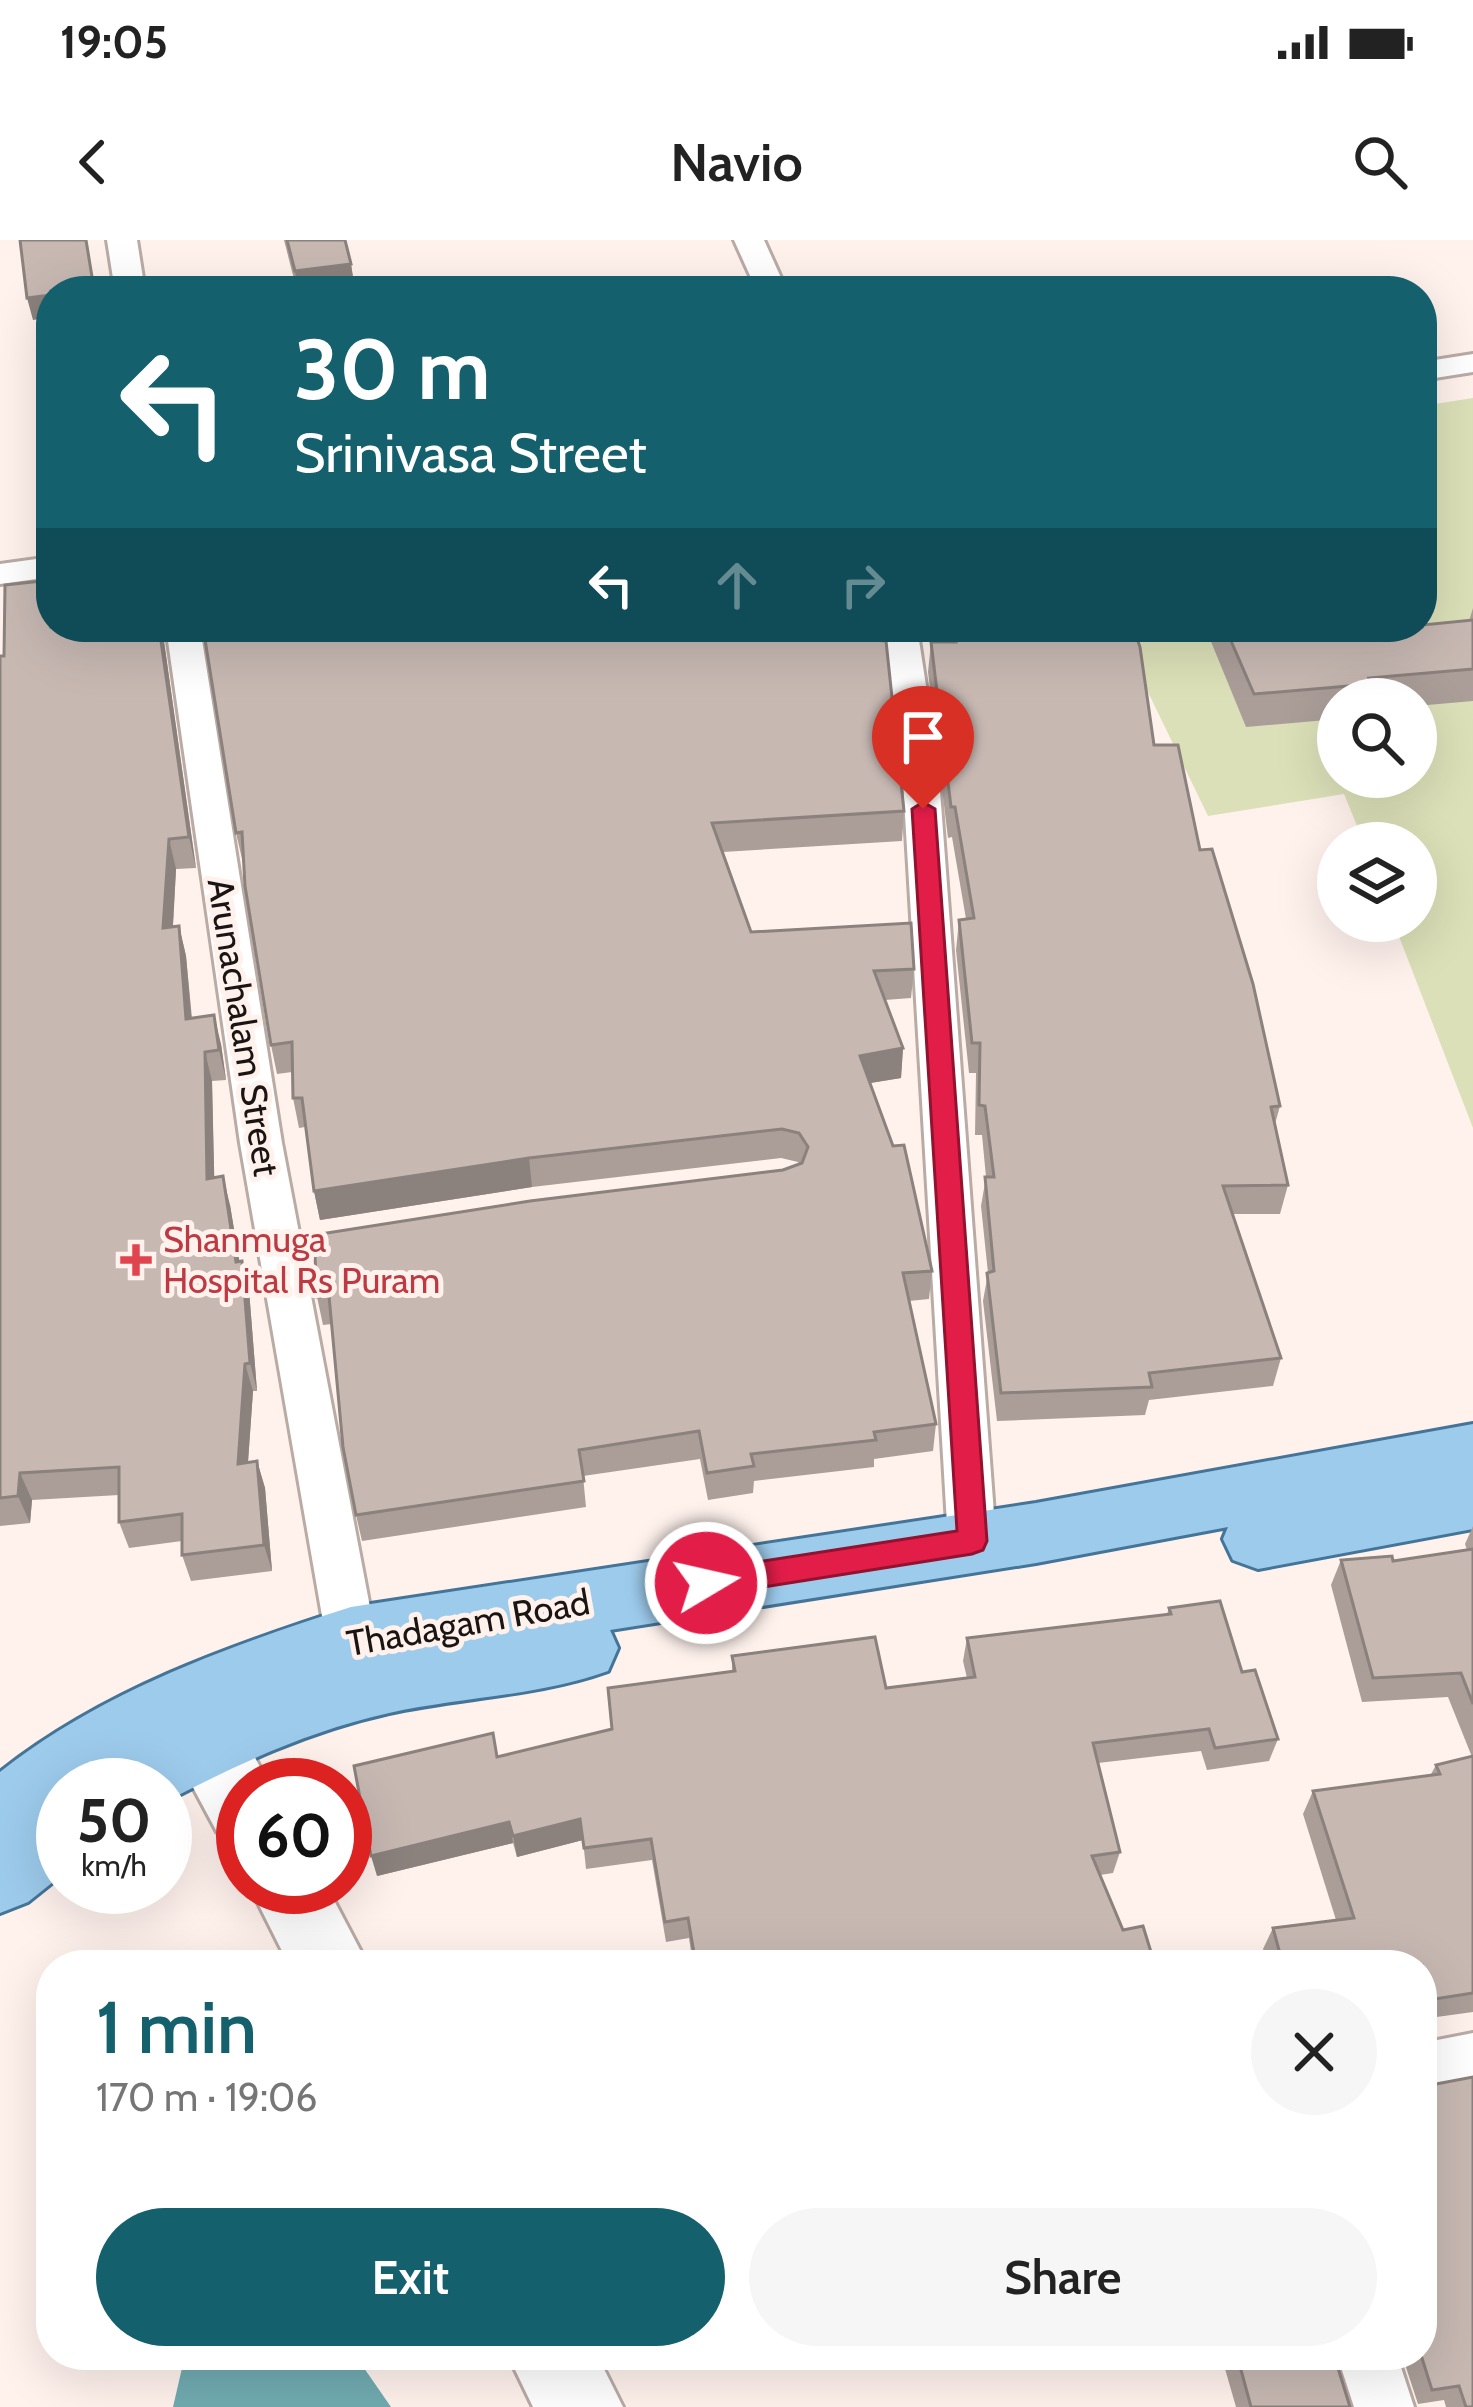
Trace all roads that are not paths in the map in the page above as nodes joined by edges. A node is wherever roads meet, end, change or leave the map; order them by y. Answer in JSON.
{"nodes":[{"id":1,"x":122,"y":240,"type":"edge"},
{"id":2,"x":749,"y":240,"type":"edge"},
{"id":3,"x":128,"y":276,"type":"edge"},
{"id":4,"x":765,"y":276,"type":"edge"},
{"id":5,"x":1473,"y":363,"type":"edge"},
{"id":6,"x":1437,"y":369,"type":"edge"},
{"id":7,"x":36,"y":570,"type":"edge"},
{"id":8,"x":0,"y":574,"type":"edge"},
{"id":9,"x":185,"y":642,"type":"edge"},
{"id":10,"x":902,"y":642,"type":"edge"},
{"id":11,"x":327,"y":1241,"type":"edge"},
{"id":12,"x":281,"y":1248,"type":"junction"},
{"id":13,"x":1473,"y":1453,"type":"edge"},
{"id":14,"x":1473,"y":1500,"type":"edge"},
{"id":15,"x":972,"y":1541,"type":"junction"},
{"id":16,"x":351,"y":1639,"type":"junction"},
{"id":17,"x":312,"y":1701,"type":"junction"},
{"id":18,"x":198,"y":1720,"type":"junction"},
{"id":19,"x":155,"y":1758,"type":"edge"},
{"id":20,"x":217,"y":1758,"type":"edge"},
{"id":21,"x":0,"y":1818,"type":"edge"},
{"id":22,"x":36,"y":1848,"type":"edge"},
{"id":23,"x":0,"y":1876,"type":"edge"},
{"id":24,"x":302,"y":1914,"type":"edge"},
{"id":25,"x":322,"y":1950,"type":"edge"},
{"id":26,"x":1473,"y":2061,"type":"edge"},
{"id":27,"x":1437,"y":2068,"type":"edge"},
{"id":28,"x":559,"y":2370,"type":"edge"},
{"id":29,"x":1372,"y":2370,"type":"edge"},
{"id":30,"x":580,"y":2407,"type":"edge"},
{"id":31,"x":1384,"y":2407,"type":"edge"}],
"edges":[{"from":1,"to":3,"type":"street"},
{"from":2,"to":4,"type":"street"},
{"from":5,"to":6,"type":"street"},
{"from":7,"to":8,"type":"street"},
{"from":9,"to":12,"type":"street","name":"Arunachalam Street"},
{"from":10,"to":15,"type":"street"},
{"from":11,"to":12,"type":"street"},
{"from":12,"to":16,"type":"street","name":"Arunachalam Street"},
{"from":13,"to":15,"type":"main road","name":"Thadagam Road"},
{"from":14,"to":17,"type":"main road","name":"Thadagam Road"},
{"from":15,"to":16,"type":"main road","name":"Thadagam Road"},
{"from":16,"to":17,"type":"street"},
{"from":16,"to":18,"type":"main road","name":"Thadagam Road"},
{"from":17,"to":18,"type":"main road","name":"Thadagam Road"},
{"from":18,"to":19,"type":"main road","name":"Thadagam Road"},
{"from":18,"to":20,"type":"street"},
{"from":18,"to":21,"type":"main road","name":"Thadagam Road"},
{"from":22,"to":23,"type":"main road"},
{"from":24,"to":25,"type":"street"},
{"from":26,"to":27,"type":"street"},
{"from":28,"to":30,"type":"street"},
{"from":29,"to":31,"type":"street"}]}
